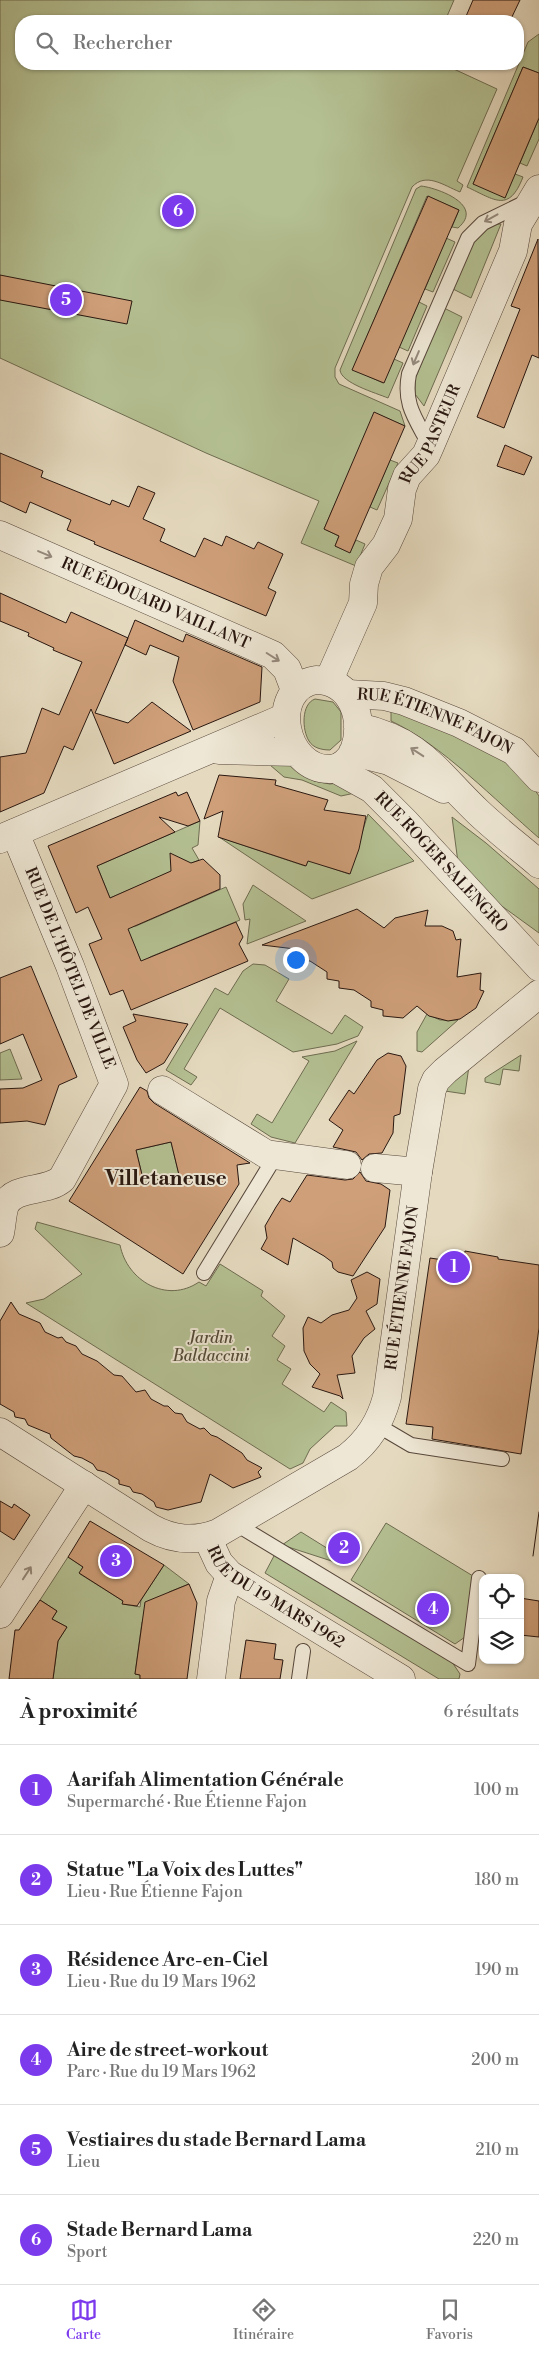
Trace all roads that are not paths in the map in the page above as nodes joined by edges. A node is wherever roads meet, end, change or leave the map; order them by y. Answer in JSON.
{"nodes":[{"id":1,"x":537,"y":193,"type":"edge"},
{"id":2,"x":430,"y":446,"type":"junction"},
{"id":3,"x":0,"y":535,"type":"edge"},
{"id":4,"x":338,"y":687,"type":"junction"},
{"id":5,"x":295,"y":690,"type":"junction"},
{"id":6,"x":286,"y":716,"type":"junction"},
{"id":7,"x":349,"y":749,"type":"junction"},
{"id":8,"x":210,"y":750,"type":"junction"},
{"id":9,"x":296,"y":752,"type":"junction"},
{"id":10,"x":539,"y":778,"type":"edge"},
{"id":11,"x":8,"y":836,"type":"edge"},
{"id":12,"x":539,"y":864,"type":"edge"},
{"id":13,"x":539,"y":967,"type":"edge"},
{"id":14,"x":539,"y":994,"type":"edge"},
{"id":15,"x":162,"y":1090,"type":"dead end"},
{"id":16,"x":275,"y":1156,"type":"junction"},
{"id":17,"x":347,"y":1165,"type":"dead end"},
{"id":18,"x":375,"y":1168,"type":"dead end"},
{"id":19,"x":418,"y":1172,"type":"junction"},
{"id":20,"x":0,"y":1233,"type":"edge"},
{"id":21,"x":204,"y":1273,"type":"dead end"},
{"id":22,"x":377,"y":1425,"type":"junction"},
{"id":23,"x":0,"y":1432,"type":"edge"},
{"id":24,"x":502,"y":1459,"type":"dead end"},
{"id":25,"x":84,"y":1484,"type":"junction"},
{"id":26,"x":236,"y":1524,"type":"junction"},
{"id":27,"x":207,"y":1537,"type":"junction"},
{"id":28,"x":230,"y":1575,"type":"junction"},
{"id":29,"x":479,"y":1578,"type":"dead end"},
{"id":30,"x":0,"y":1614,"type":"edge"},
{"id":31,"x":303,"y":1651,"type":"dead end"},
{"id":32,"x":211,"y":1679,"type":"edge"},
{"id":33,"x":299,"y":1679,"type":"edge"},
{"id":34,"x":401,"y":1679,"type":"edge"}],
"edges":[{"from":1,"to":2,"type":"street","name":"RUE PASTEUR"},
{"from":1,"to":2,"type":"lane","one_way":true},
{"from":2,"to":4,"type":"street","name":"RUE PASTEUR"},
{"from":3,"to":5,"type":"street","name":"RUE ÉDOUARD VAILLANT","one_way":true},
{"from":4,"to":5,"type":"street"},
{"from":4,"to":7,"type":"street"},
{"from":4,"to":10,"type":"street","name":"RUE ÉTIENNE FAJON"},
{"from":5,"to":6,"type":"street"},
{"from":6,"to":8,"type":"street"},
{"from":6,"to":9,"type":"street"},
{"from":7,"to":9,"type":"street"},
{"from":7,"to":12,"type":"street"},
{"from":7,"to":13,"type":"street","name":"RUE ROGER SALENGRO"},
{"from":8,"to":9,"type":"street"},
{"from":8,"to":11,"type":"street"},
{"from":11,"to":20,"type":"street","name":"RUE DE L'HÔTEL DE VILLE"},
{"from":14,"to":19,"type":"street","name":"RUE ÉTIENNE FAJON"},
{"from":15,"to":16,"type":"street"},
{"from":16,"to":17,"type":"street"},
{"from":16,"to":21,"type":"lane"},
{"from":18,"to":19,"type":"street"},
{"from":19,"to":22,"type":"street","name":"RUE ÉTIENNE FAJON"},
{"from":22,"to":24,"type":"lane"},
{"from":22,"to":26,"type":"street","name":"RUE ÉTIENNE FAJON"},
{"from":23,"to":25,"type":"street","name":"RUE DU 19 MARS 1962"},
{"from":25,"to":27,"type":"street","name":"RUE DU 19 MARS 1962"},
{"from":30,"to":25,"type":"street","one_way":true},
{"from":26,"to":27,"type":"street","name":"RUE ÉTIENNE FAJON"},
{"from":26,"to":29,"type":"lane"},
{"from":27,"to":28,"type":"street","name":"RUE DU 19 MARS 1962"},
{"from":28,"to":32,"type":"street"},
{"from":28,"to":34,"type":"street","name":"RUE DU 19 MARS 1962"},
{"from":31,"to":33,"type":"lane"}]}
